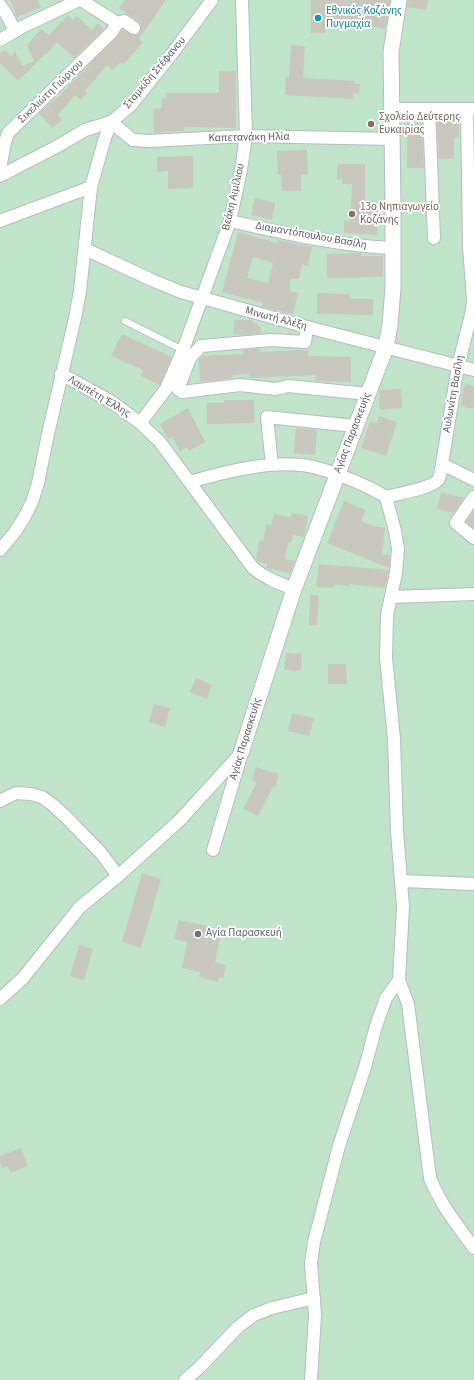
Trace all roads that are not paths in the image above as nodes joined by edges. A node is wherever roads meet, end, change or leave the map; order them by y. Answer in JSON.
{"nodes":[{"id":1,"x":80,"y":0,"type":"edge"},
{"id":2,"x":212,"y":0,"type":"edge"},
{"id":3,"x":242,"y":0,"type":"edge"},
{"id":4,"x":399,"y":0,"type":"edge"},
{"id":5,"x":0,"y":5,"type":"edge"},
{"id":6,"x":117,"y":23,"type":"junction"},
{"id":7,"x":134,"y":28,"type":"dead end"},
{"id":8,"x":15,"y":31,"type":"junction"},
{"id":9,"x":0,"y":40,"type":"edge"},
{"id":10,"x":392,"y":109,"type":"junction"},
{"id":11,"x":429,"y":109,"type":"junction"},
{"id":12,"x":471,"y":109,"type":"edge"},
{"id":13,"x":111,"y":122,"type":"junction"},
{"id":14,"x":246,"y":136,"type":"junction"},
{"id":15,"x":392,"y":139,"type":"junction"},
{"id":16,"x":0,"y":169,"type":"edge"},
{"id":17,"x":0,"y":176,"type":"edge"},
{"id":18,"x":91,"y":187,"type":"junction"},
{"id":19,"x":0,"y":221,"type":"edge"},
{"id":20,"x":230,"y":221,"type":"junction"},
{"id":21,"x":434,"y":238,"type":"dead end"},
{"id":22,"x":472,"y":247,"type":"edge"},
{"id":23,"x":394,"y":248,"type":"junction"},
{"id":24,"x":85,"y":249,"type":"junction"},
{"id":25,"x":202,"y":298,"type":"junction"},
{"id":26,"x":125,"y":321,"type":"dead end"},
{"id":27,"x":307,"y":327,"type":"junction"},
{"id":28,"x":386,"y":347,"type":"junction"},
{"id":29,"x":183,"y":350,"type":"junction"},
{"id":30,"x":458,"y":366,"type":"junction"},
{"id":31,"x":474,"y":370,"type":"edge"},
{"id":32,"x":61,"y":374,"type":"junction"},
{"id":33,"x":368,"y":394,"type":"junction"},
{"id":34,"x":140,"y":423,"type":"junction"},
{"id":35,"x":355,"y":426,"type":"junction"},
{"id":36,"x":442,"y":464,"type":"junction"},
{"id":37,"x":272,"y":465,"type":"junction"},
{"id":38,"x":337,"y":475,"type":"junction"},
{"id":39,"x":474,"y":480,"type":"edge"},
{"id":40,"x":190,"y":482,"type":"junction"},
{"id":41,"x":386,"y":497,"type":"junction"},
{"id":42,"x":474,"y":497,"type":"edge"},
{"id":43,"x":474,"y":538,"type":"edge"},
{"id":44,"x":0,"y":550,"type":"edge"},
{"id":45,"x":294,"y":589,"type":"junction"},
{"id":46,"x":474,"y":594,"type":"edge"},
{"id":47,"x":391,"y":597,"type":"junction"},
{"id":48,"x":241,"y":752,"type":"junction"},
{"id":49,"x":0,"y":801,"type":"edge"},
{"id":50,"x":212,"y":850,"type":"dead end"},
{"id":51,"x":118,"y":876,"type":"junction"},
{"id":52,"x":402,"y":881,"type":"junction"},
{"id":53,"x":474,"y":884,"type":"edge"},
{"id":54,"x":399,"y":980,"type":"junction"},
{"id":55,"x":0,"y":999,"type":"edge"},
{"id":56,"x":474,"y":1248,"type":"edge"},
{"id":57,"x":314,"y":1298,"type":"junction"},
{"id":58,"x":185,"y":1380,"type":"edge"},
{"id":59,"x":311,"y":1380,"type":"edge"}],
"edges":[{"from":1,"to":6,"type":"street"},
{"from":1,"to":8,"type":"street"},
{"from":2,"to":13,"type":"street","name":"Σταμκίδη Στέφανου"},
{"from":3,"to":14,"type":"street","name":"Βεάκη Αιμίλιου"},
{"from":4,"to":10,"type":"street","name":"Αγίας Παρασκευής"},
{"from":5,"to":8,"type":"street"},
{"from":6,"to":7,"type":"street"},
{"from":6,"to":16,"type":"street","name":"Σικελιώτη Γιώργου"},
{"from":8,"to":9,"type":"street"},
{"from":10,"to":11,"type":"street"},
{"from":10,"to":15,"type":"street","name":"Αγίας Παρασκευής"},
{"from":11,"to":12,"type":"street"},
{"from":11,"to":21,"type":"street"},
{"from":12,"to":22,"type":"street","name":"Αυλωνίτη Βασίλη"},
{"from":13,"to":14,"type":"street","name":"Καπετανάκη Ηλία"},
{"from":13,"to":17,"type":"street","name":"Σταμκίδη Στέφανου"},
{"from":13,"to":18,"type":"street","name":"Λαμπέτη Έλλης"},
{"from":14,"to":15,"type":"street","name":"Καπετανάκη Ηλία"},
{"from":14,"to":20,"type":"street","name":"Βεάκη Αιμίλιου"},
{"from":15,"to":23,"type":"street","name":"Αγίας Παρασκευής"},
{"from":18,"to":19,"type":"street"},
{"from":18,"to":24,"type":"street","name":"Λαμπέτη Έλλης"},
{"from":20,"to":23,"type":"street","name":"Διαμαντόπουλου Βασίλη"},
{"from":20,"to":25,"type":"street","name":"Βεάκη Αιμίλιου"},
{"from":22,"to":30,"type":"street","name":"Αυλωνίτη Βασίλη"},
{"from":23,"to":28,"type":"street","name":"Αγίας Παρασκευής"},
{"from":24,"to":25,"type":"street","name":"Μινωτή Αλέξη"},
{"from":24,"to":32,"type":"street","name":"Λαμπέτη Έλλης"},
{"from":25,"to":27,"type":"street","name":"Μινωτή Αλέξη"},
{"from":25,"to":29,"type":"street","name":"Βεάκη Αιμίλιου"},
{"from":26,"to":29,"type":"lane"},
{"from":27,"to":28,"type":"street","name":"Μινωτή Αλέξη"},
{"from":27,"to":33,"type":"street"},
{"from":28,"to":30,"type":"street","name":"Μινωτή Αλέξη"},
{"from":28,"to":33,"type":"street","name":"Αγίας Παρασκευής"},
{"from":29,"to":34,"type":"street","name":"Βεάκη Αιμίλιου"},
{"from":30,"to":31,"type":"street","name":"Μινωτή Αλέξη"},
{"from":30,"to":36,"type":"street","name":"Αυλωνίτη Βασίλη"},
{"from":32,"to":34,"type":"street","name":"Λαμπέτη Έλλης"},
{"from":32,"to":44,"type":"street"},
{"from":33,"to":35,"type":"street","name":"Αγίας Παρασκευής"},
{"from":34,"to":40,"type":"street","name":"Λαμπέτη Έλλης"},
{"from":35,"to":37,"type":"street"},
{"from":35,"to":38,"type":"street","name":"Αγίας Παρασκευής"},
{"from":36,"to":39,"type":"street"},
{"from":36,"to":41,"type":"street","name":"Αυλωνίτη Βασίλη"},
{"from":37,"to":38,"type":"street"},
{"from":37,"to":40,"type":"street"},
{"from":38,"to":41,"type":"street"},
{"from":38,"to":45,"type":"street","name":"Αγίας Παρασκευής"},
{"from":40,"to":45,"type":"street","name":"Λαμπέτη Έλλης"},
{"from":41,"to":47,"type":"street"},
{"from":42,"to":43,"type":"street"},
{"from":45,"to":48,"type":"street","name":"Αγίας Παρασκευής"},
{"from":46,"to":47,"type":"street"},
{"from":47,"to":52,"type":"street"},
{"from":48,"to":50,"type":"street","name":"Αγίας Παρασκευής"},
{"from":48,"to":51,"type":"street"},
{"from":49,"to":51,"type":"street"},
{"from":51,"to":55,"type":"street"},
{"from":52,"to":53,"type":"street"},
{"from":52,"to":54,"type":"street"},
{"from":54,"to":56,"type":"street"},
{"from":54,"to":57,"type":"street"},
{"from":57,"to":58,"type":"street"},
{"from":57,"to":59,"type":"street"}]}
